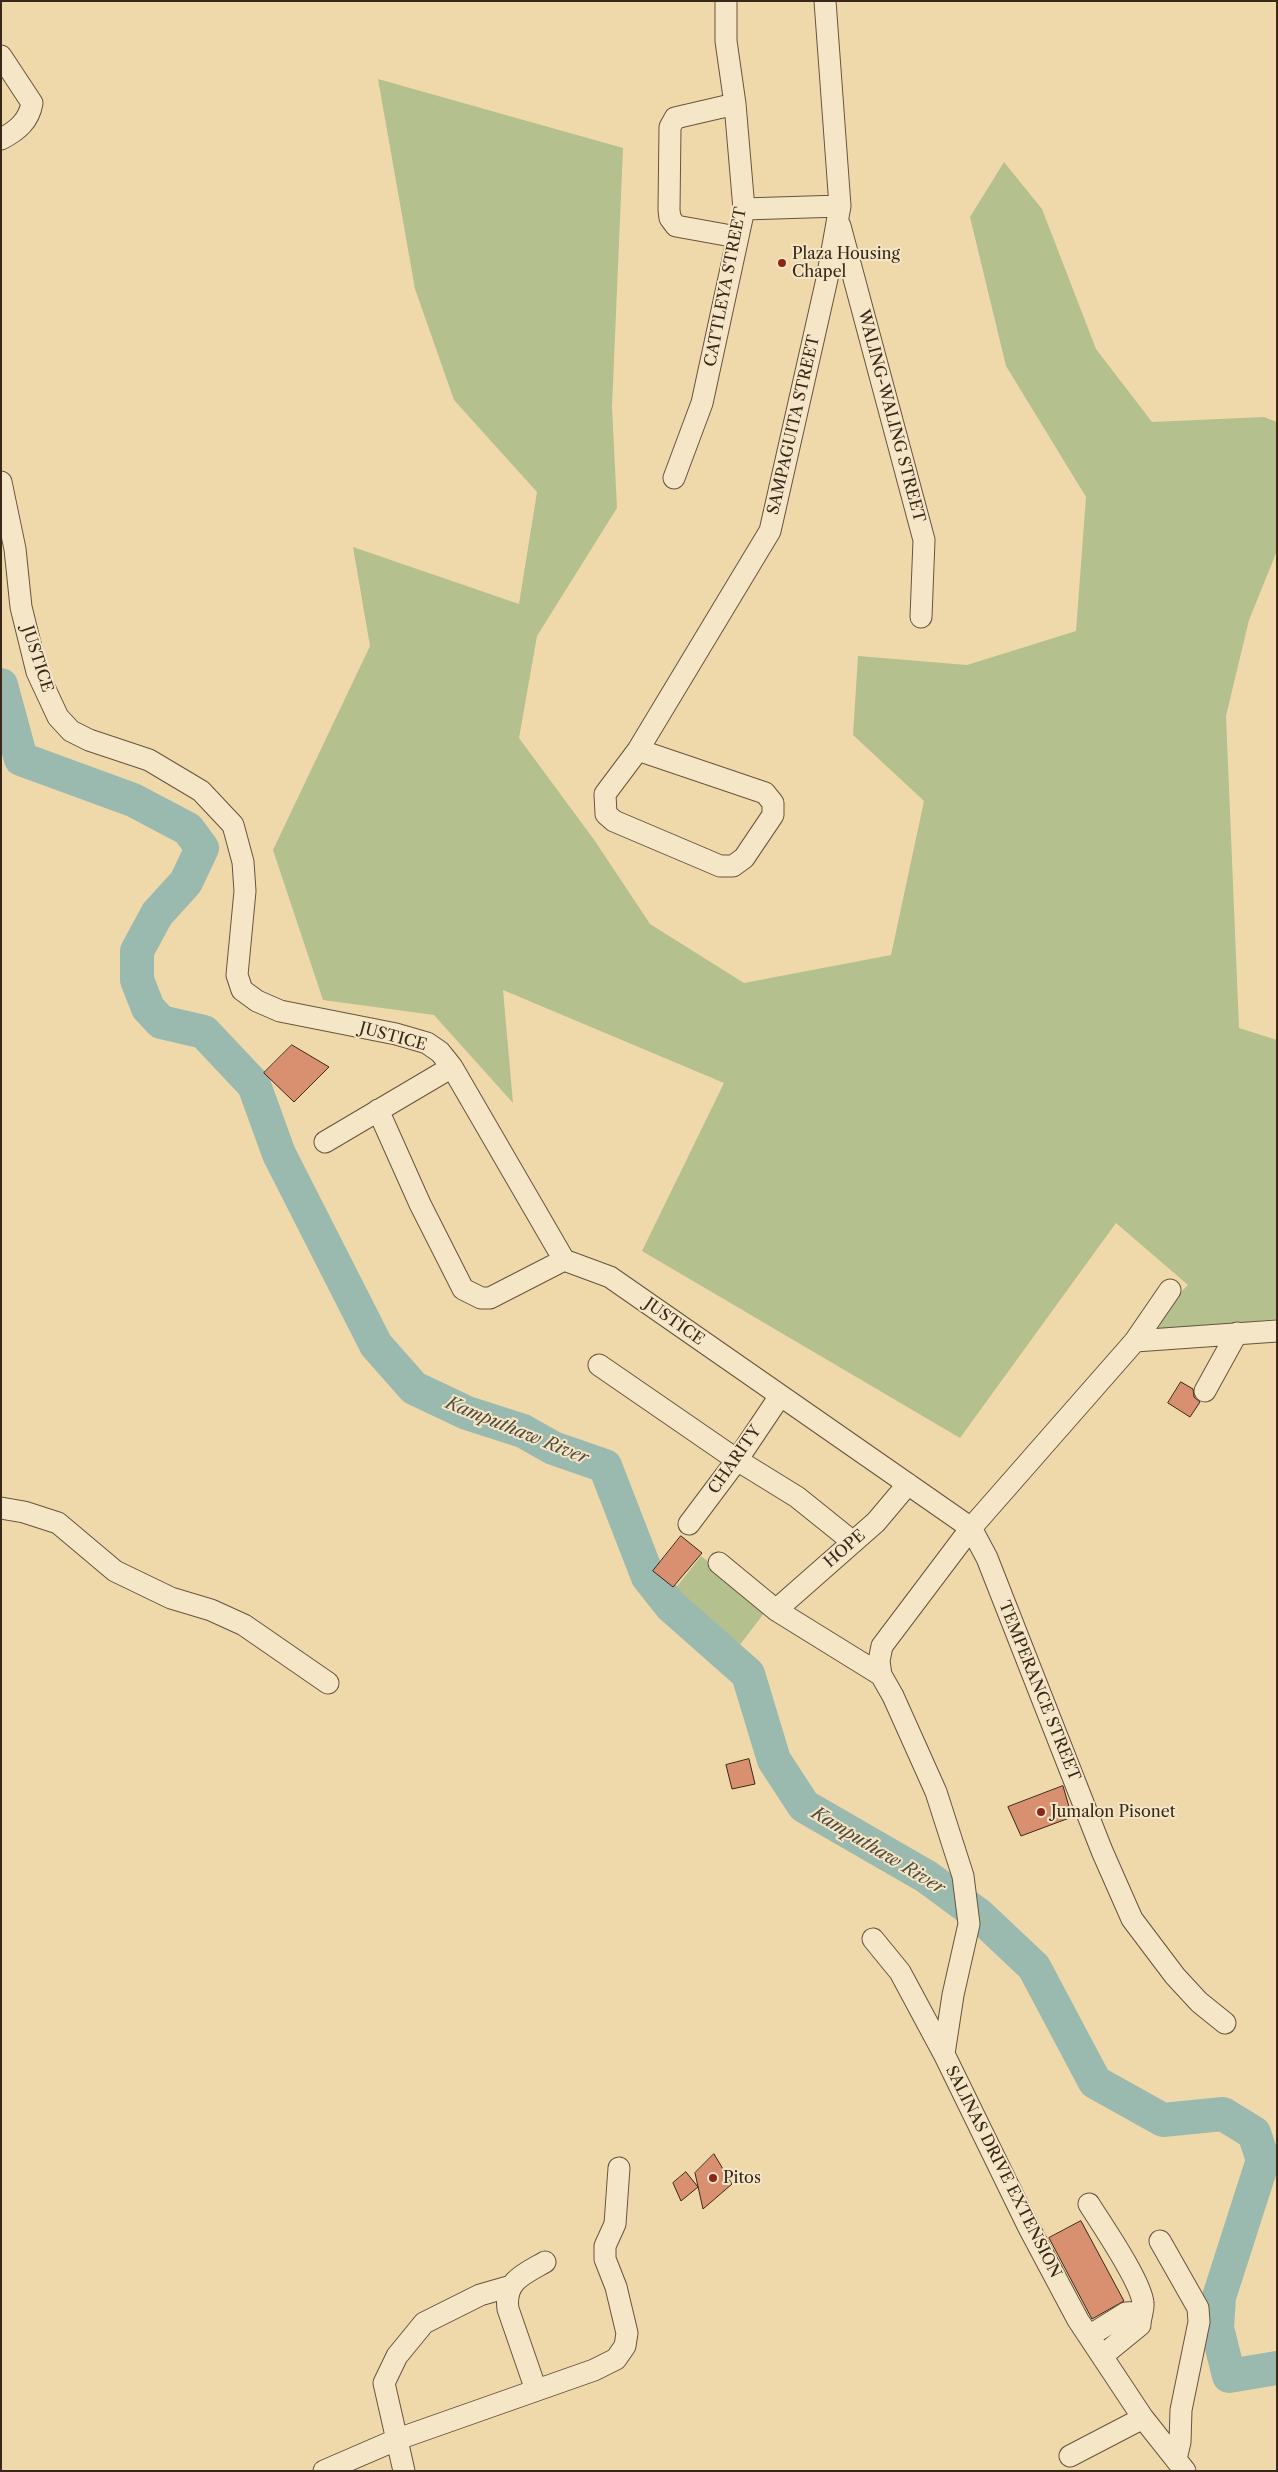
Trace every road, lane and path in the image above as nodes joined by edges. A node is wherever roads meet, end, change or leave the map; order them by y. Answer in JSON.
{"nodes":[{"id":1,"x":726,"y":1,"type":"edge"},
{"id":2,"x":825,"y":1,"type":"edge"},
{"id":3,"x":1,"y":56,"type":"edge"},
{"id":4,"x":735,"y":104,"type":"junction"},
{"id":5,"x":1,"y":139,"type":"edge"},
{"id":6,"x":744,"y":209,"type":"junction"},
{"id":7,"x":839,"y":212,"type":"junction"},
{"id":8,"x":737,"y":237,"type":"junction"},
{"id":9,"x":674,"y":478,"type":"dead end"},
{"id":10,"x":1,"y":482,"type":"edge"},
{"id":11,"x":921,"y":617,"type":"dead end"},
{"id":12,"x":638,"y":750,"type":"junction"},
{"id":13,"x":452,"y":1066,"type":"junction"},
{"id":14,"x":378,"y":1110,"type":"junction"},
{"id":15,"x":325,"y":1142,"type":"dead end"},
{"id":16,"x":564,"y":1260,"type":"junction"},
{"id":17,"x":1170,"y":1290,"type":"dead end"},
{"id":18,"x":1277,"y":1331,"type":"edge"},
{"id":19,"x":1236,"y":1333,"type":"junction"},
{"id":20,"x":1135,"y":1341,"type":"junction"},
{"id":21,"x":599,"y":1366,"type":"dead end"},
{"id":22,"x":1205,"y":1391,"type":"dead end"},
{"id":23,"x":780,"y":1396,"type":"junction"},
{"id":24,"x":737,"y":1460,"type":"junction"},
{"id":25,"x":908,"y":1484,"type":"junction"},
{"id":26,"x":1,"y":1508,"type":"edge"},
{"id":27,"x":689,"y":1524,"type":"dead end"},
{"id":28,"x":971,"y":1528,"type":"junction"},
{"id":29,"x":853,"y":1542,"type":"junction"},
{"id":30,"x":718,"y":1563,"type":"dead end"},
{"id":31,"x":776,"y":1610,"type":"junction"},
{"id":32,"x":881,"y":1675,"type":"junction"},
{"id":33,"x":328,"y":1683,"type":"dead end"},
{"id":34,"x":873,"y":1939,"type":"dead end"},
{"id":35,"x":1225,"y":2023,"type":"dead end"},
{"id":36,"x":944,"y":2054,"type":"junction"},
{"id":37,"x":620,"y":2168,"type":"dead end"},
{"id":38,"x":1089,"y":2204,"type":"dead end"},
{"id":39,"x":1160,"y":2241,"type":"dead end"},
{"id":40,"x":545,"y":2262,"type":"dead end"},
{"id":41,"x":511,"y":2286,"type":"junction"},
{"id":42,"x":1140,"y":2312,"type":"junction"},
{"id":43,"x":1089,"y":2336,"type":"junction"},
{"id":44,"x":1102,"y":2356,"type":"junction"},
{"id":45,"x":536,"y":2390,"type":"junction"},
{"id":46,"x":1143,"y":2418,"type":"junction"},
{"id":47,"x":398,"y":2439,"type":"junction"},
{"id":48,"x":1070,"y":2456,"type":"dead end"},
{"id":49,"x":1181,"y":2465,"type":"edge"},
{"id":50,"x":324,"y":2471,"type":"edge"},
{"id":51,"x":404,"y":2471,"type":"edge"}],
"edges":[{"from":1,"to":4,"type":"street","name":"CATTLEYA STREET"},
{"from":2,"to":7,"type":"street","name":"SAMPAGUITA STREET"},
{"from":3,"to":5,"type":"street"},
{"from":4,"to":6,"type":"street","name":"CATTLEYA STREET"},
{"from":4,"to":8,"type":"street"},
{"from":6,"to":7,"type":"street"},
{"from":6,"to":8,"type":"street","name":"CATTLEYA STREET"},
{"from":7,"to":11,"type":"street","name":"WALING-WALING STREET"},
{"from":7,"to":12,"type":"street","name":"SAMPAGUITA STREET"},
{"from":8,"to":9,"type":"street","name":"CATTLEYA STREET"},
{"from":10,"to":13,"type":"street","name":"JUSTICE"},
{"from":12,"to":12,"type":"street","name":"SAMPAGUITA STREET"},
{"from":13,"to":14,"type":"street"},
{"from":13,"to":16,"type":"street","name":"JUSTICE"},
{"from":14,"to":15,"type":"street"},
{"from":14,"to":16,"type":"street"},
{"from":16,"to":23,"type":"street","name":"JUSTICE"},
{"from":17,"to":20,"type":"street"},
{"from":18,"to":19,"type":"street"},
{"from":19,"to":20,"type":"street"},
{"from":19,"to":22,"type":"street"},
{"from":20,"to":28,"type":"street"},
{"from":21,"to":24,"type":"street"},
{"from":23,"to":24,"type":"street","name":"CHARITY"},
{"from":23,"to":25,"type":"street","name":"JUSTICE"},
{"from":24,"to":27,"type":"street","name":"CHARITY"},
{"from":24,"to":29,"type":"street"},
{"from":25,"to":28,"type":"street","name":"JUSTICE"},
{"from":25,"to":29,"type":"street","name":"HOPE"},
{"from":26,"to":33,"type":"street"},
{"from":28,"to":32,"type":"street"},
{"from":28,"to":35,"type":"street","name":"TEMPERANCE STREET"},
{"from":29,"to":31,"type":"street","name":"HOPE"},
{"from":30,"to":31,"type":"street"},
{"from":31,"to":32,"type":"street"},
{"from":32,"to":36,"type":"street","name":"SALINAS DRIVE EXTENSION"},
{"from":34,"to":36,"type":"street"},
{"from":36,"to":43,"type":"street","name":"SALINAS DRIVE EXTENSION"},
{"from":37,"to":45,"type":"street"},
{"from":38,"to":42,"type":"street"},
{"from":39,"to":49,"type":"street"},
{"from":40,"to":41,"type":"street"},
{"from":41,"to":45,"type":"street"},
{"from":41,"to":47,"type":"street"},
{"from":42,"to":43,"type":"street"},
{"from":42,"to":44,"type":"street"},
{"from":43,"to":44,"type":"street","name":"SALINAS DRIVE EXTENSION"},
{"from":44,"to":46,"type":"street","name":"SALINAS DRIVE EXTENSION"},
{"from":45,"to":47,"type":"street"},
{"from":46,"to":48,"type":"street"},
{"from":46,"to":49,"type":"street","name":"SALINAS DRIVE EXTENSION"},
{"from":47,"to":50,"type":"street"},
{"from":47,"to":51,"type":"street"}]}
